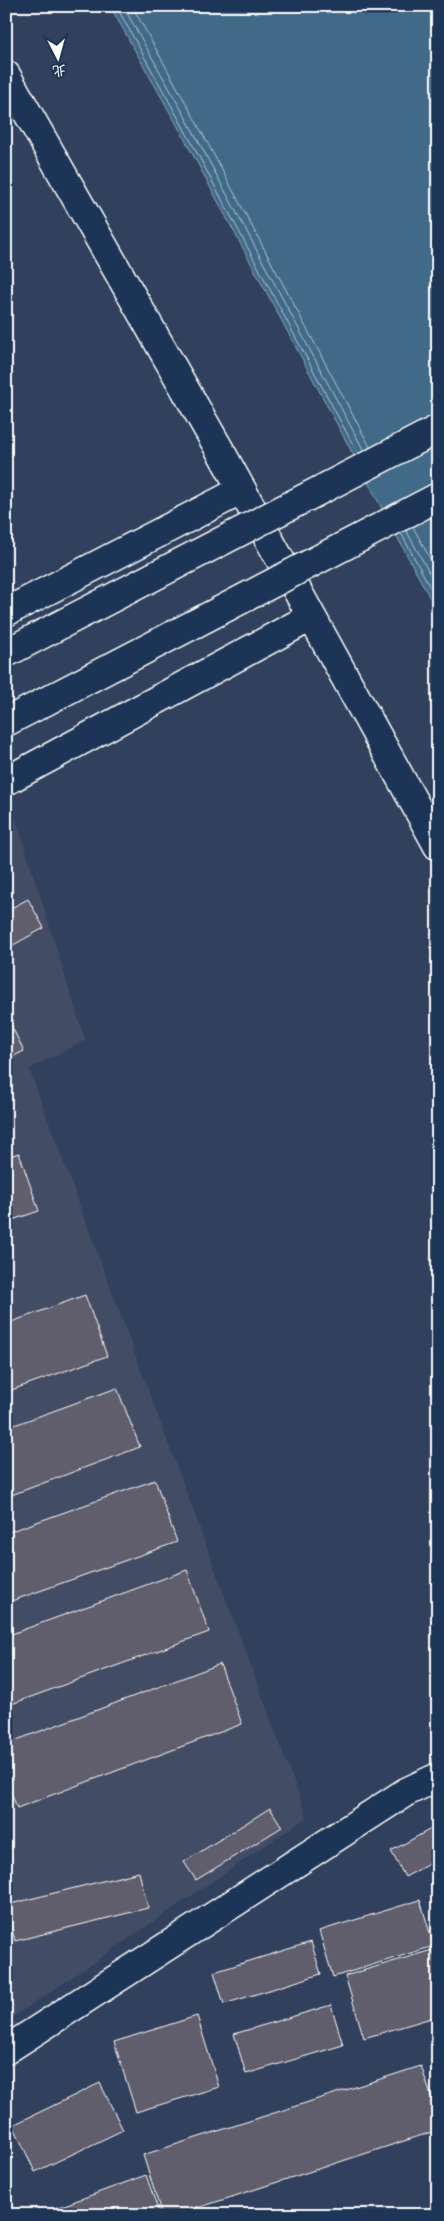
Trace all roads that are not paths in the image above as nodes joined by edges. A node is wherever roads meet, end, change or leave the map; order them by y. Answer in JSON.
{"nodes":[{"id":1,"x":6,"y":75,"type":"edge"},
{"id":2,"x":438,"y":429,"type":"edge"},
{"id":3,"x":242,"y":490,"type":"junction"},
{"id":4,"x":438,"y":497,"type":"edge"},
{"id":5,"x":6,"y":612,"type":"edge"},
{"id":6,"x":312,"y":617,"type":"junction"},
{"id":7,"x":6,"y":653,"type":"edge"},
{"id":8,"x":6,"y":722,"type":"edge"},
{"id":9,"x":6,"y":781,"type":"edge"},
{"id":10,"x":438,"y":846,"type":"edge"},
{"id":11,"x":438,"y":1777,"type":"edge"},
{"id":12,"x":6,"y":2050,"type":"edge"}],
"edges":[{"from":1,"to":3,"type":"street"},
{"from":2,"to":7,"type":"street","bridge":true},
{"from":3,"to":5,"type":"street"},
{"from":3,"to":6,"type":"street"},
{"from":4,"to":8,"type":"street","bridge":true},
{"from":6,"to":9,"type":"street"},
{"from":6,"to":10,"type":"street"},
{"from":11,"to":12,"type":"street"}]}
